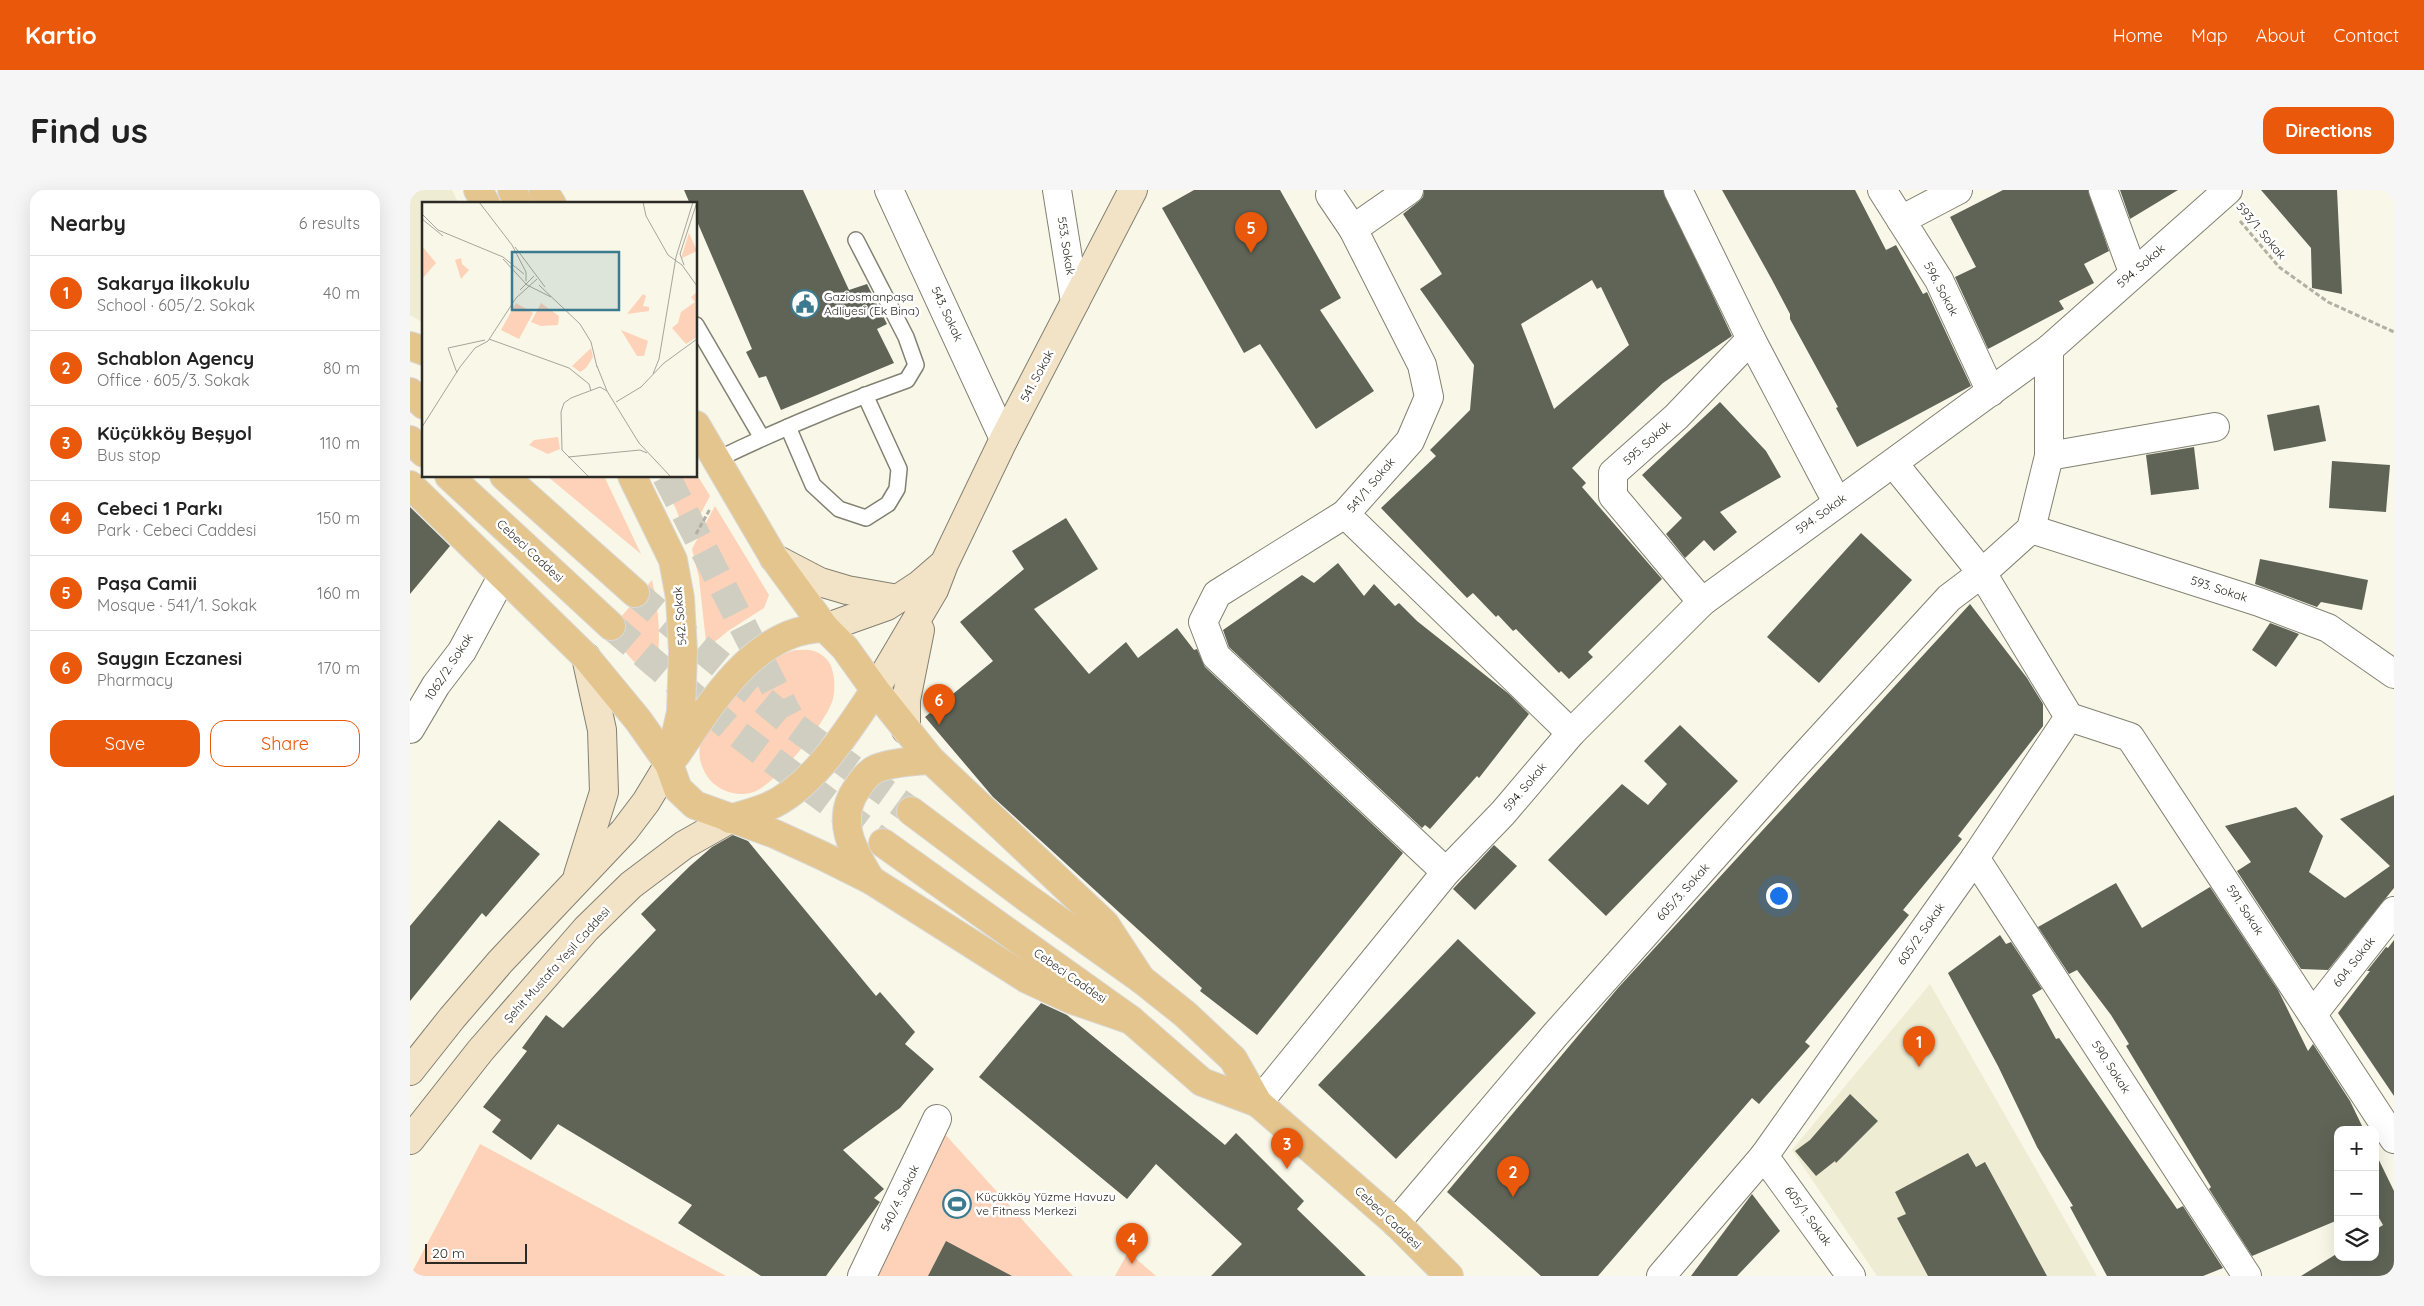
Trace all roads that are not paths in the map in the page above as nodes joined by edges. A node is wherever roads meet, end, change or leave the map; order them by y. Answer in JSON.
{"nodes":[{"id":1,"x":478,"y":190,"type":"edge"},
{"id":2,"x":512,"y":190,"type":"edge"},
{"id":3,"x":543,"y":190,"type":"edge"},
{"id":4,"x":889,"y":190,"type":"edge"},
{"id":5,"x":1057,"y":190,"type":"edge"},
{"id":6,"x":1133,"y":190,"type":"edge"},
{"id":7,"x":1409,"y":190,"type":"edge"},
{"id":8,"x":1678,"y":190,"type":"edge"},
{"id":9,"x":1882,"y":190,"type":"edge"},
{"id":10,"x":1958,"y":190,"type":"edge"},
{"id":11,"x":2103,"y":190,"type":"edge"},
{"id":12,"x":2225,"y":194,"type":"edge"},
{"id":13,"x":1330,"y":195,"type":"dead end"},
{"id":14,"x":485,"y":202,"type":"edge"},
{"id":15,"x":518,"y":202,"type":"edge"},
{"id":16,"x":551,"y":202,"type":"edge"},
{"id":17,"x":1901,"y":220,"type":"junction"},
{"id":18,"x":1352,"y":229,"type":"junction"},
{"id":19,"x":856,"y":240,"type":"dead end"},
{"id":20,"x":2133,"y":272,"type":"junction"},
{"id":21,"x":1075,"y":302,"type":"junction"},
{"id":22,"x":698,"y":328,"type":"edge"},
{"id":23,"x":1751,"y":338,"type":"junction"},
{"id":24,"x":2049,"y":349,"type":"junction"},
{"id":25,"x":410,"y":392,"type":"edge"},
{"id":26,"x":1991,"y":392,"type":"junction"},
{"id":27,"x":865,"y":395,"type":"junction"},
{"id":28,"x":422,"y":403,"type":"edge"},
{"id":29,"x":788,"y":427,"type":"junction"},
{"id":30,"x":2215,"y":427,"type":"dead end"},
{"id":31,"x":698,"y":428,"type":"edge"},
{"id":32,"x":762,"y":438,"type":"junction"},
{"id":33,"x":1004,"y":439,"type":"junction"},
{"id":34,"x":410,"y":440,"type":"edge"},
{"id":35,"x":422,"y":451,"type":"edge"},
{"id":36,"x":2049,"y":456,"type":"junction"},
{"id":37,"x":716,"y":460,"type":"junction"},
{"id":38,"x":1894,"y":464,"type":"junction"},
{"id":39,"x":451,"y":478,"type":"edge"},
{"id":40,"x":506,"y":478,"type":"edge"},
{"id":41,"x":633,"y":478,"type":"edge"},
{"id":42,"x":410,"y":485,"type":"edge"},
{"id":43,"x":1837,"y":502,"type":"junction"},
{"id":44,"x":1345,"y":514,"type":"junction"},
{"id":45,"x":2031,"y":529,"type":"junction"},
{"id":46,"x":774,"y":558,"type":"junction"},
{"id":47,"x":944,"y":564,"type":"junction"},
{"id":48,"x":1982,"y":573,"type":"junction"},
{"id":49,"x":502,"y":577,"type":"junction"},
{"id":50,"x":635,"y":593,"type":"tunnel mouth"},
{"id":51,"x":898,"y":600,"type":"junction"},
{"id":52,"x":1702,"y":602,"type":"junction"},
{"id":53,"x":926,"y":606,"type":"junction"},
{"id":54,"x":611,"y":626,"type":"tunnel mouth"},
{"id":55,"x":825,"y":628,"type":"junction"},
{"id":56,"x":586,"y":657,"type":"junction"},
{"id":57,"x":2394,"y":674,"type":"edge"},
{"id":58,"x":875,"y":690,"type":"junction"},
{"id":59,"x":2069,"y":717,"type":"junction"},
{"id":60,"x":410,"y":729,"type":"edge"},
{"id":61,"x":906,"y":730,"type":"junction"},
{"id":62,"x":1571,"y":733,"type":"junction"},
{"id":63,"x":931,"y":760,"type":"junction"},
{"id":64,"x":669,"y":764,"type":"junction"},
{"id":65,"x":911,"y":811,"type":"tunnel mouth"},
{"id":66,"x":730,"y":818,"type":"junction"},
{"id":67,"x":883,"y":843,"type":"tunnel mouth"},
{"id":68,"x":1975,"y":858,"type":"junction"},
{"id":69,"x":1446,"y":872,"type":"junction"},
{"id":70,"x":871,"y":880,"type":"junction"},
{"id":71,"x":574,"y":886,"type":"junction"},
{"id":72,"x":2394,"y":911,"type":"edge"},
{"id":73,"x":1141,"y":979,"type":"junction"},
{"id":74,"x":2313,"y":1014,"type":"junction"},
{"id":75,"x":1131,"y":1020,"type":"junction"},
{"id":76,"x":410,"y":1072,"type":"edge"},
{"id":77,"x":1258,"y":1103,"type":"junction"},
{"id":78,"x":938,"y":1119,"type":"dead end"},
{"id":79,"x":2394,"y":1139,"type":"edge"},
{"id":80,"x":410,"y":1140,"type":"edge"},
{"id":81,"x":1764,"y":1156,"type":"junction"},
{"id":82,"x":1396,"y":1223,"type":"junction"},
{"id":83,"x":862,"y":1276,"type":"edge"},
{"id":84,"x":1449,"y":1276,"type":"edge"},
{"id":85,"x":1661,"y":1276,"type":"edge"},
{"id":86,"x":1851,"y":1276,"type":"edge"},
{"id":87,"x":2247,"y":1276,"type":"edge"}],
"edges":[{"from":1,"to":14,"type":"main road"},
{"from":2,"to":15,"type":"main road"},
{"from":3,"to":16,"type":"main road"},
{"from":4,"to":33,"type":"street","name":"543. Sokak"},
{"from":5,"to":21,"type":"street","name":"553. Sokak"},
{"from":6,"to":21,"type":"main road","name":"541. Sokak"},
{"from":7,"to":18,"type":"street"},
{"from":8,"to":23,"type":"street"},
{"from":9,"to":17,"type":"street","name":"596. Sokak"},
{"from":10,"to":17,"type":"street"},
{"from":11,"to":20,"type":"street"},
{"from":12,"to":20,"type":"street","name":"594. Sokak"},
{"from":13,"to":18,"type":"street","name":"541/1. Sokak"},
{"from":17,"to":26,"type":"street","name":"596. Sokak"},
{"from":18,"to":44,"type":"street","name":"541/1. Sokak"},
{"from":19,"to":27,"type":"lane"},
{"from":20,"to":24,"type":"street","name":"594. Sokak"},
{"from":21,"to":33,"type":"main road","name":"541. Sokak"},
{"from":22,"to":32,"type":"lane"},
{"from":23,"to":43,"type":"street"},
{"from":23,"to":52,"type":"street","name":"595. Sokak"},
{"from":24,"to":26,"type":"street","name":"594. Sokak"},
{"from":24,"to":36,"type":"street"},
{"from":25,"to":28,"type":"main road"},
{"from":26,"to":38,"type":"street","name":"594. Sokak"},
{"from":27,"to":29,"type":"lane"},
{"from":27,"to":29,"type":"lane"},
{"from":29,"to":32,"type":"lane"},
{"from":30,"to":36,"type":"street"},
{"from":31,"to":37,"type":"main road"},
{"from":32,"to":37,"type":"lane"},
{"from":33,"to":47,"type":"main road","name":"541. Sokak"},
{"from":34,"to":35,"type":"main road"},
{"from":36,"to":45,"type":"street"},
{"from":37,"to":46,"type":"main road"},
{"from":38,"to":43,"type":"street","name":"594. Sokak"},
{"from":38,"to":48,"type":"street"},
{"from":39,"to":54,"type":"main road","name":"Cebeci Caddesi"},
{"from":40,"to":50,"type":"main road"},
{"from":41,"to":64,"type":"main road","name":"542. Sokak"},
{"from":42,"to":49,"type":"main road"},
{"from":43,"to":52,"type":"street","name":"594. Sokak"},
{"from":44,"to":62,"type":"street","name":"541/1. Sokak"},
{"from":44,"to":69,"type":"street"},
{"from":45,"to":48,"type":"street","name":"605/3. Sokak"},
{"from":45,"to":57,"type":"street","name":"593. Sokak"},
{"from":46,"to":51,"type":"main road"},
{"from":46,"to":55,"type":"main road"},
{"from":47,"to":51,"type":"main road"},
{"from":47,"to":53,"type":"main road","name":"541. Sokak"},
{"from":48,"to":59,"type":"street"},
{"from":48,"to":82,"type":"street","name":"605/3. Sokak"},
{"from":49,"to":56,"type":"main road"},
{"from":49,"to":60,"type":"street","name":"1062/2. Sokak"},
{"from":51,"to":55,"type":"main road"},
{"from":52,"to":62,"type":"street","name":"594. Sokak"},
{"from":53,"to":58,"type":"main road"},
{"from":53,"to":61,"type":"main road"},
{"from":55,"to":58,"type":"main road"},
{"from":55,"to":64,"type":"main road"},
{"from":56,"to":64,"type":"main road"},
{"from":56,"to":71,"type":"main road"},
{"from":58,"to":61,"type":"main road"},
{"from":58,"to":66,"type":"main road"},
{"from":59,"to":68,"type":"street","name":"605/2. Sokak"},
{"from":59,"to":74,"type":"street","name":"591. Sokak"},
{"from":61,"to":63,"type":"main road"},
{"from":62,"to":69,"type":"street","name":"594. Sokak"},
{"from":63,"to":70,"type":"main road"},
{"from":63,"to":73,"type":"main road"},
{"from":64,"to":66,"type":"main road"},
{"from":64,"to":71,"type":"main road"},
{"from":65,"to":73,"type":"main road","name":"Cebeci Caddesi"},
{"from":66,"to":70,"type":"main road"},
{"from":66,"to":80,"type":"main road","name":"Şehit Mustafa Yeşil Caddesi"},
{"from":67,"to":75,"type":"main road","name":"Cebeci Caddesi"},
{"from":68,"to":81,"type":"street","name":"605/2. Sokak"},
{"from":68,"to":87,"type":"street","name":"590. Sokak"},
{"from":69,"to":77,"type":"street","name":"594. Sokak"},
{"from":70,"to":75,"type":"main road"},
{"from":71,"to":76,"type":"main road"},
{"from":72,"to":74,"type":"street","name":"604. Sokak"},
{"from":73,"to":77,"type":"main road","name":"Cebeci Caddesi"},
{"from":74,"to":79,"type":"street","name":"591. Sokak"},
{"from":75,"to":77,"type":"main road","name":"Cebeci Caddesi"},
{"from":77,"to":82,"type":"main road","name":"Cebeci Caddesi"},
{"from":78,"to":83,"type":"street","name":"540/4. Sokak"},
{"from":81,"to":85,"type":"street","name":"605/2. Sokak"},
{"from":81,"to":86,"type":"street","name":"605/1. Sokak"},
{"from":82,"to":84,"type":"main road","name":"Cebeci Caddesi"}]}
